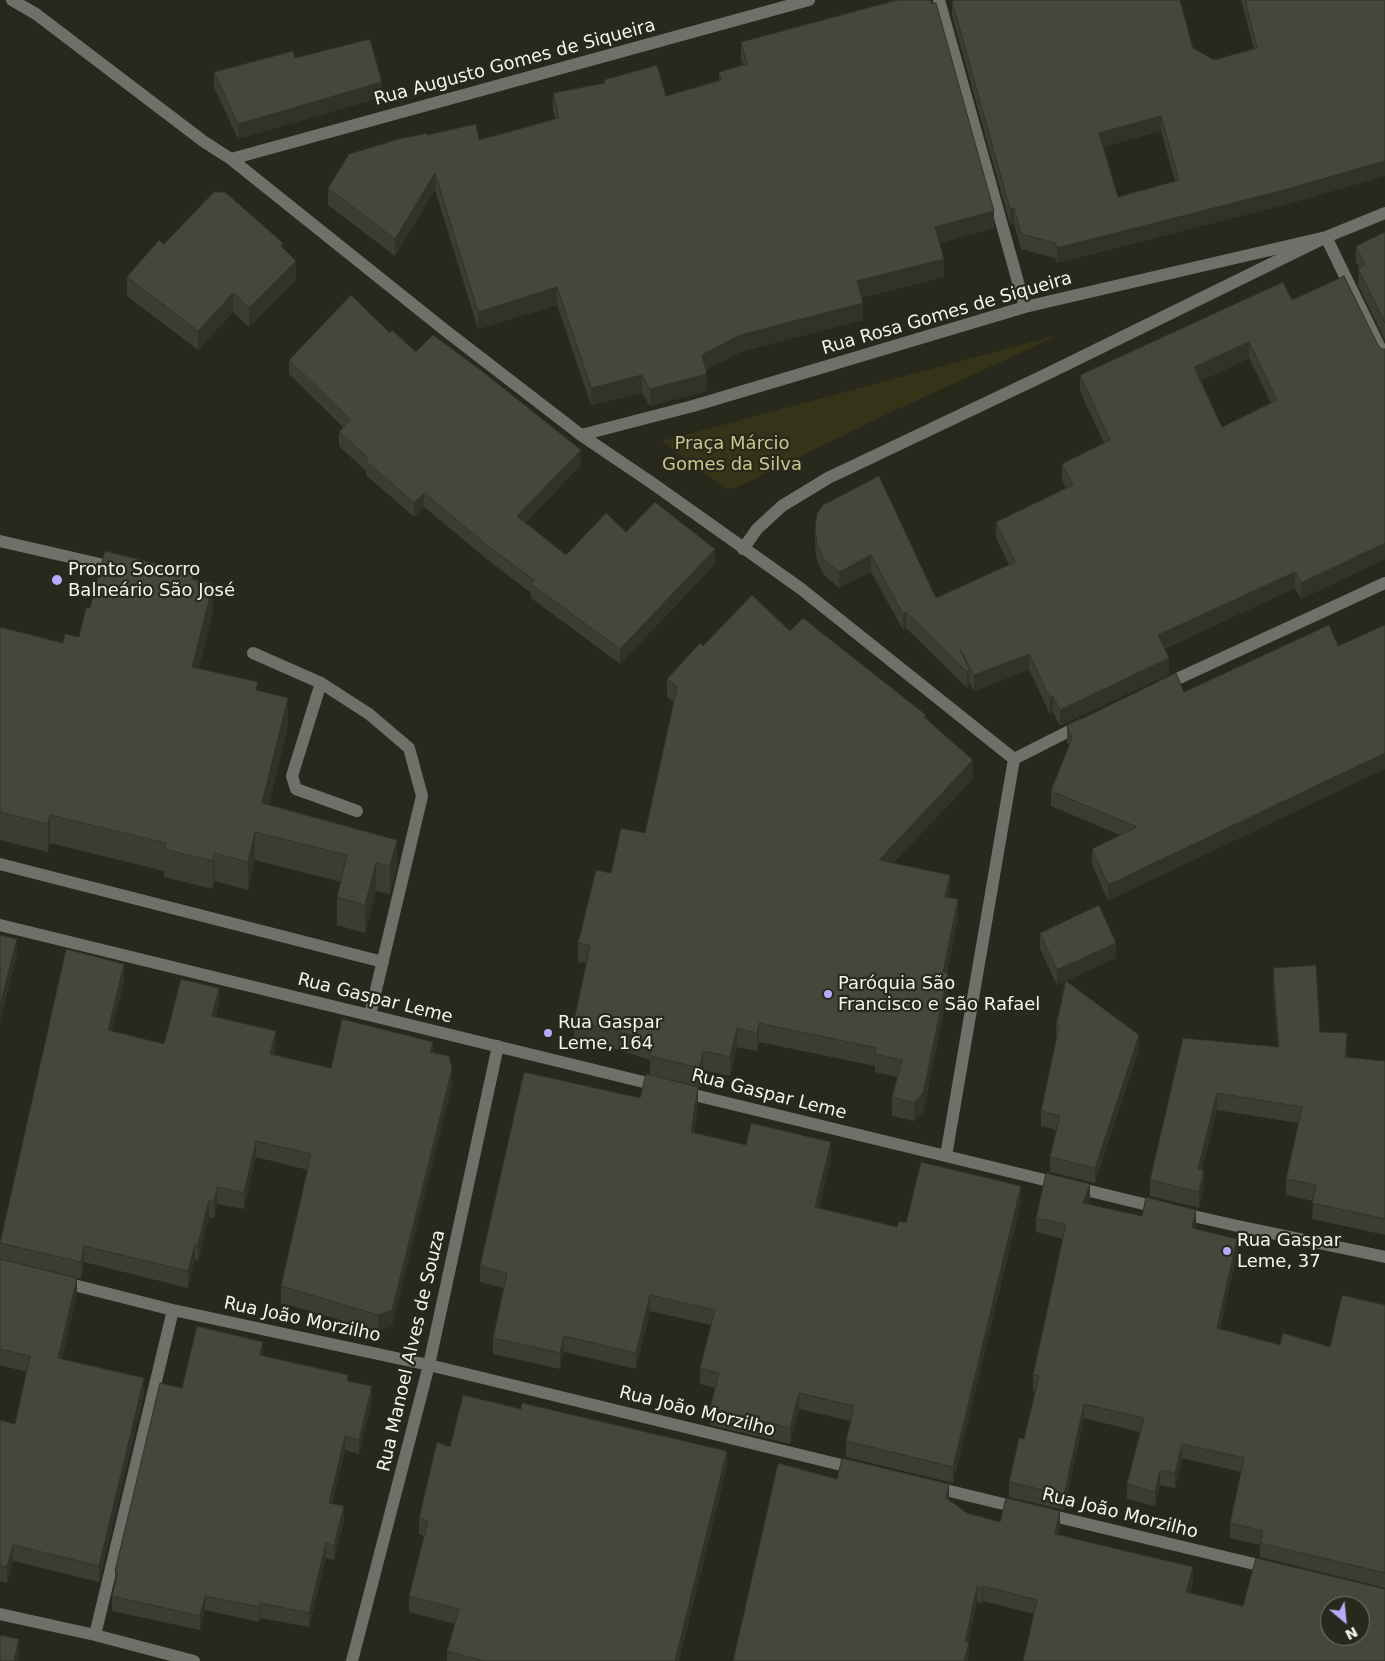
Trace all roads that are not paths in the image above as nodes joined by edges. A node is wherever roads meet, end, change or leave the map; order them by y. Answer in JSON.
{"nodes":[{"id":1,"x":12,"y":0,"type":"edge"},
{"id":2,"x":809,"y":0,"type":"edge"},
{"id":3,"x":939,"y":0,"type":"edge"},
{"id":4,"x":231,"y":159,"type":"junction"},
{"id":5,"x":1385,"y":213,"type":"edge"},
{"id":6,"x":1326,"y":237,"type":"junction"},
{"id":7,"x":1026,"y":307,"type":"junction"},
{"id":8,"x":1385,"y":358,"type":"edge"},
{"id":9,"x":581,"y":435,"type":"junction"},
{"id":10,"x":0,"y":541,"type":"edge"},
{"id":11,"x":743,"y":549,"type":"junction"},
{"id":12,"x":129,"y":571,"type":"edge"},
{"id":13,"x":1385,"y":583,"type":"edge"},
{"id":14,"x":253,"y":653,"type":"dead end"},
{"id":15,"x":321,"y":683,"type":"junction"},
{"id":16,"x":1154,"y":690,"type":"edge"},
{"id":17,"x":1092,"y":719,"type":"edge"},
{"id":18,"x":1014,"y":759,"type":"junction"},
{"id":19,"x":356,"y":811,"type":"dead end"},
{"id":20,"x":0,"y":864,"type":"edge"},
{"id":21,"x":0,"y":925,"type":"edge"},
{"id":22,"x":383,"y":962,"type":"junction"},
{"id":23,"x":370,"y":1015,"type":"junction"},
{"id":24,"x":498,"y":1046,"type":"junction"},
{"id":25,"x":946,"y":1156,"type":"junction"},
{"id":26,"x":1385,"y":1257,"type":"edge"},
{"id":27,"x":48,"y":1279,"type":"edge"},
{"id":28,"x":173,"y":1310,"type":"junction"},
{"id":29,"x":430,"y":1366,"type":"junction"},
{"id":30,"x":874,"y":1472,"type":"edge"},
{"id":31,"x":922,"y":1484,"type":"edge"},
{"id":32,"x":1279,"y":1570,"type":"edge"},
{"id":33,"x":0,"y":1614,"type":"edge"},
{"id":34,"x":95,"y":1635,"type":"junction"},
{"id":35,"x":194,"y":1661,"type":"edge"},
{"id":36,"x":352,"y":1661,"type":"edge"}],
"edges":[{"from":1,"to":4,"type":"street"},
{"from":2,"to":4,"type":"street","name":"Rua Augusto Gomes de Siqueira"},
{"from":3,"to":7,"type":"street"},
{"from":4,"to":9,"type":"street"},
{"from":5,"to":6,"type":"street","name":"Rua Rosa Gomes de Siqueira"},
{"from":6,"to":7,"type":"street","name":"Rua Rosa Gomes de Siqueira"},
{"from":6,"to":8,"type":"street"},
{"from":6,"to":11,"type":"street","name":"Rua Rosa Gomes de Siqueira"},
{"from":7,"to":9,"type":"street","name":"Rua Rosa Gomes de Siqueira"},
{"from":9,"to":11,"type":"street"},
{"from":10,"to":12,"type":"street"},
{"from":11,"to":18,"type":"street"},
{"from":13,"to":16,"type":"street"},
{"from":14,"to":15,"type":"street"},
{"from":15,"to":19,"type":"street"},
{"from":15,"to":22,"type":"street"},
{"from":17,"to":18,"type":"street"},
{"from":18,"to":25,"type":"street"},
{"from":20,"to":22,"type":"street"},
{"from":21,"to":23,"type":"street","name":"Rua Gaspar Leme"},
{"from":22,"to":23,"type":"street"},
{"from":23,"to":24,"type":"street","name":"Rua Gaspar Leme"},
{"from":24,"to":25,"type":"street","name":"Rua Gaspar Leme"},
{"from":24,"to":29,"type":"street","name":"Rua Manoel Alves de Souza"},
{"from":25,"to":26,"type":"street","name":"Rua Gaspar Leme"},
{"from":27,"to":28,"type":"street","name":"Rua João Morzilho"},
{"from":28,"to":29,"type":"street","name":"Rua João Morzilho"},
{"from":28,"to":34,"type":"street"},
{"from":29,"to":30,"type":"street","name":"Rua João Morzilho"},
{"from":29,"to":36,"type":"street","name":"Rua Manoel Alves de Souza"},
{"from":31,"to":32,"type":"street","name":"Rua João Morzilho"},
{"from":33,"to":34,"type":"street"},
{"from":34,"to":35,"type":"street"}]}
